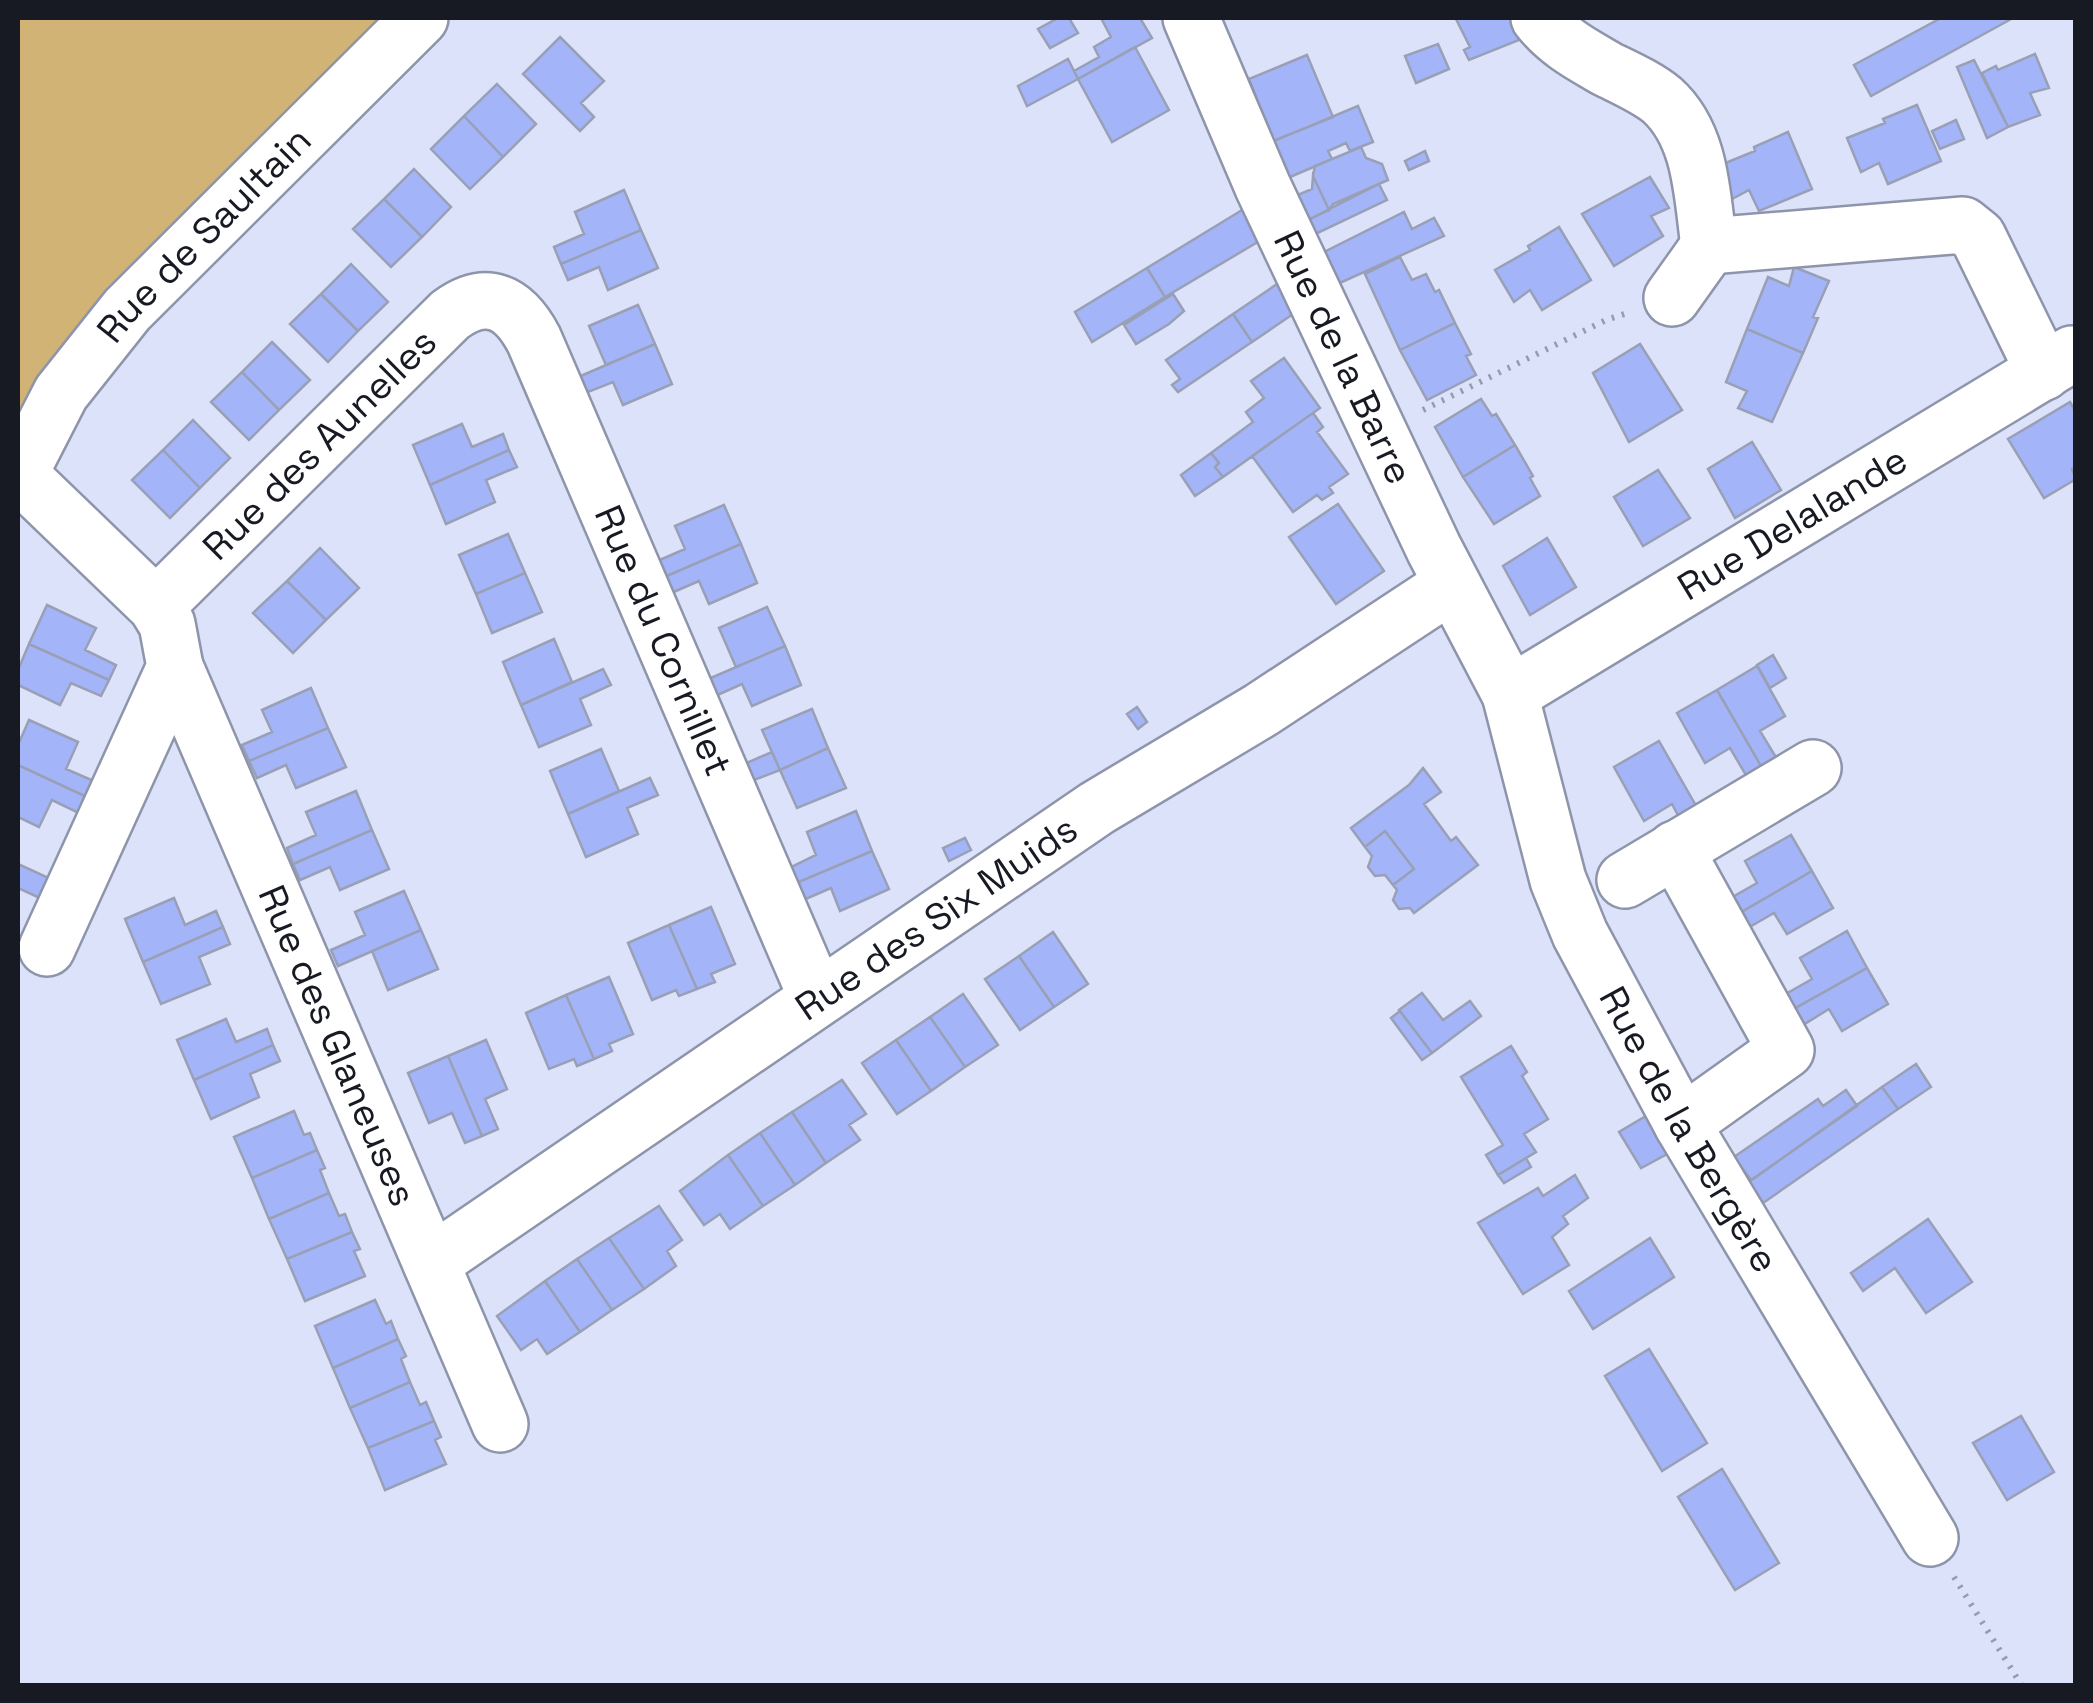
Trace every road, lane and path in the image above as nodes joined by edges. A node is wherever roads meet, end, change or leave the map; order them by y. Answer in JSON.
{"nodes":[{"id":1,"x":420,"y":18,"type":"edge"},
{"id":2,"x":1191,"y":18,"type":"edge"},
{"id":3,"x":1539,"y":18,"type":"edge"},
{"id":4,"x":1708,"y":246,"type":"junction"},
{"id":5,"x":1672,"y":298,"type":"joint"},
{"id":6,"x":491,"y":300,"type":"joint"},
{"id":7,"x":2060,"y":362,"type":"edge"},
{"id":8,"x":1378,"y":431,"type":"junction"},
{"id":9,"x":18,"y":475,"type":"edge"},
{"id":10,"x":1451,"y":586,"type":"junction"},
{"id":11,"x":156,"y":606,"type":"junction"},
{"id":12,"x":175,"y":668,"type":"junction"},
{"id":13,"x":1510,"y":694,"type":"junction"},
{"id":14,"x":1813,"y":768,"type":"dead end"},
{"id":15,"x":1675,"y":850,"type":"junction"},
{"id":16,"x":1625,"y":880,"type":"dead end"},
{"id":17,"x":46,"y":948,"type":"dead end"},
{"id":18,"x":817,"y":998,"type":"junction"},
{"id":19,"x":1682,"y":1124,"type":"junction"},
{"id":20,"x":431,"y":1264,"type":"junction"},
{"id":21,"x":500,"y":1424,"type":"dead end"},
{"id":22,"x":1930,"y":1538,"type":"joint"},
{"id":23,"x":2022,"y":1686,"type":"edge"}],
"edges":[{"from":1,"to":9,"type":"street","name":"Rue de Saultain"},
{"from":2,"to":8,"type":"street","name":"Rue de la Barre"},
{"from":3,"to":4,"type":"street"},
{"from":4,"to":5,"type":"street"},
{"from":4,"to":7,"type":"street"},
{"from":5,"to":8,"type":"path"},
{"from":6,"to":11,"type":"street","name":"Rue des Aunelles"},
{"from":6,"to":18,"type":"street","name":"Rue du Cornillet"},
{"from":7,"to":13,"type":"street","name":"Rue Delalande"},
{"from":8,"to":10,"type":"street","name":"Rue de la Barre"},
{"from":9,"to":11,"type":"street"},
{"from":10,"to":13,"type":"street","name":"Rue de la Barre"},
{"from":10,"to":18,"type":"street","name":"Rue des Six Muids"},
{"from":11,"to":12,"type":"street","name":"Rue des Glaneuses"},
{"from":12,"to":17,"type":"street"},
{"from":12,"to":20,"type":"street","name":"Rue des Glaneuses"},
{"from":13,"to":19,"type":"street","name":"Rue de la Bergère"},
{"from":14,"to":15,"type":"street"},
{"from":15,"to":16,"type":"street"},
{"from":15,"to":19,"type":"street"},
{"from":18,"to":20,"type":"street","name":"Rue des Six Muids"},
{"from":19,"to":22,"type":"street","name":"Rue de la Bergère"},
{"from":20,"to":21,"type":"street","name":"Rue des Glaneuses"},
{"from":22,"to":23,"type":"path"}]}
